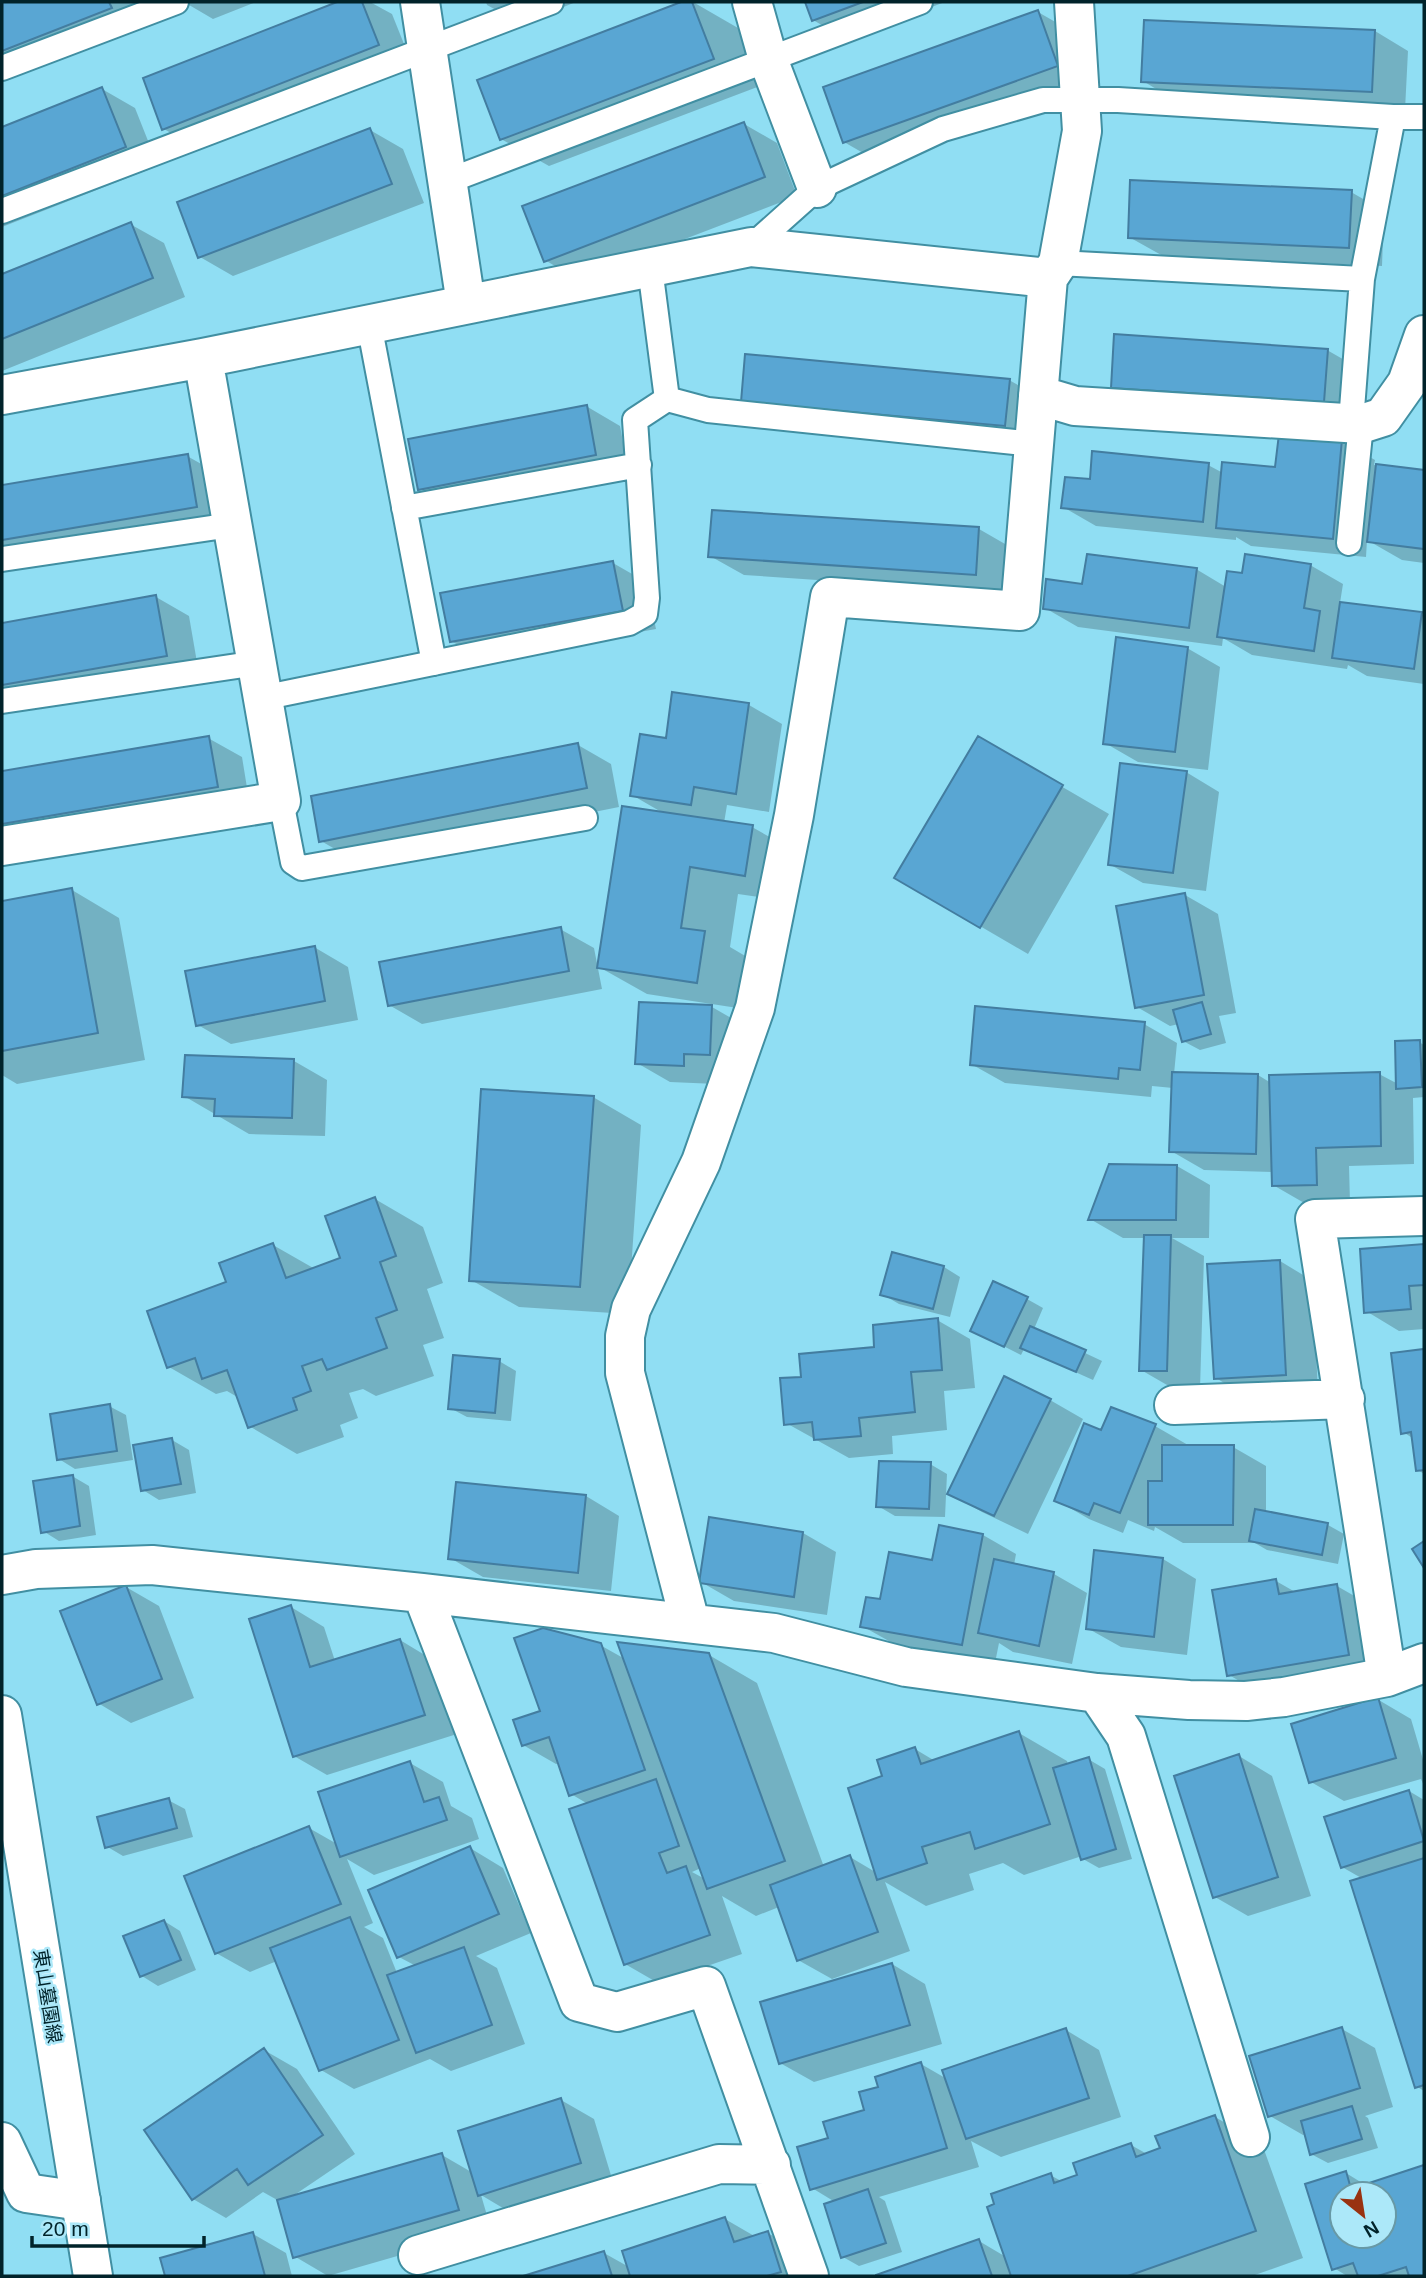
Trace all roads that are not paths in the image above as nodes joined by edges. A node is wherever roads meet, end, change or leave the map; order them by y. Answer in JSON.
{"nodes":[{"id":1,"x":176,"y":2,"type":"edge"},
{"id":2,"x":420,"y":2,"type":"edge"},
{"id":3,"x":551,"y":2,"type":"edge"},
{"id":4,"x":752,"y":2,"type":"edge"},
{"id":5,"x":920,"y":2,"type":"edge"},
{"id":6,"x":1074,"y":2,"type":"edge"},
{"id":7,"x":427,"y":50,"type":"junction"},
{"id":8,"x":768,"y":60,"type":"junction"},
{"id":9,"x":2,"y":68,"type":"edge"},
{"id":10,"x":1081,"y":99,"type":"junction"},
{"id":11,"x":1393,"y":117,"type":"junction"},
{"id":12,"x":1424,"y":117,"type":"edge"},
{"id":13,"x":448,"y":181,"type":"junction"},
{"id":14,"x":817,"y":188,"type":"junction"},
{"id":15,"x":2,"y":211,"type":"edge"},
{"id":16,"x":751,"y":247,"type":"junction"},
{"id":17,"x":650,"y":268,"type":"junction"},
{"id":18,"x":1053,"y":270,"type":"junction"},
{"id":19,"x":1362,"y":279,"type":"junction"},
{"id":20,"x":466,"y":304,"type":"junction"},
{"id":21,"x":369,"y":324,"type":"junction"},
{"id":22,"x":1424,"y":335,"type":"edge"},
{"id":23,"x":202,"y":358,"type":"junction"},
{"id":24,"x":2,"y":395,"type":"edge"},
{"id":25,"x":1038,"y":395,"type":"junction"},
{"id":26,"x":667,"y":399,"type":"junction"},
{"id":27,"x":1356,"y":423,"type":"junction"},
{"id":28,"x":1034,"y":444,"type":"junction"},
{"id":29,"x":639,"y":465,"type":"junction"},
{"id":30,"x":404,"y":508,"type":"junction"},
{"id":31,"x":231,"y":525,"type":"junction"},
{"id":32,"x":1349,"y":543,"type":"dead end"},
{"id":33,"x":2,"y":559,"type":"edge"},
{"id":34,"x":434,"y":663,"type":"junction"},
{"id":35,"x":259,"y":681,"type":"junction"},
{"id":36,"x":2,"y":701,"type":"edge"},
{"id":37,"x":281,"y":801,"type":"junction"},
{"id":38,"x":585,"y":818,"type":"dead end"},
{"id":39,"x":2,"y":846,"type":"edge"},
{"id":40,"x":1424,"y":1216,"type":"edge"},
{"id":41,"x":1345,"y":1399,"type":"junction"},
{"id":42,"x":1174,"y":1405,"type":"dead end"},
{"id":43,"x":2,"y":1575,"type":"edge"},
{"id":44,"x":422,"y":1593,"type":"junction"},
{"id":45,"x":690,"y":1622,"type":"junction"},
{"id":46,"x":1424,"y":1663,"type":"edge"},
{"id":47,"x":1387,"y":1677,"type":"junction"},
{"id":48,"x":1097,"y":1693,"type":"junction"},
{"id":49,"x":2,"y":1715,"type":"edge"},
{"id":50,"x":1250,"y":2137,"type":"dead end"},
{"id":51,"x":2,"y":2142,"type":"edge"},
{"id":52,"x":771,"y":2165,"type":"junction"},
{"id":53,"x":81,"y":2202,"type":"junction"},
{"id":54,"x":418,"y":2255,"type":"dead end"},
{"id":55,"x":93,"y":2276,"type":"edge"},
{"id":56,"x":809,"y":2276,"type":"edge"}],
"edges":[{"from":1,"to":9,"type":"lane"},
{"from":2,"to":7,"type":"street"},
{"from":3,"to":7,"type":"lane"},
{"from":4,"to":8,"type":"street"},
{"from":5,"to":8,"type":"lane"},
{"from":6,"to":10,"type":"street"},
{"from":7,"to":13,"type":"street"},
{"from":7,"to":15,"type":"lane"},
{"from":8,"to":13,"type":"lane"},
{"from":8,"to":14,"type":"street"},
{"from":10,"to":11,"type":"lane"},
{"from":10,"to":14,"type":"lane"},
{"from":10,"to":18,"type":"street"},
{"from":11,"to":12,"type":"lane"},
{"from":11,"to":19,"type":"lane"},
{"from":13,"to":20,"type":"street"},
{"from":14,"to":16,"type":"lane"},
{"from":16,"to":17,"type":"street"},
{"from":16,"to":18,"type":"street"},
{"from":17,"to":20,"type":"street"},
{"from":17,"to":26,"type":"lane"},
{"from":18,"to":19,"type":"lane"},
{"from":18,"to":25,"type":"street"},
{"from":19,"to":27,"type":"lane"},
{"from":20,"to":21,"type":"street"},
{"from":21,"to":23,"type":"street"},
{"from":21,"to":30,"type":"lane"},
{"from":22,"to":27,"type":"street"},
{"from":23,"to":24,"type":"street"},
{"from":23,"to":31,"type":"street"},
{"from":25,"to":27,"type":"street"},
{"from":25,"to":28,"type":"street"},
{"from":26,"to":28,"type":"lane"},
{"from":26,"to":29,"type":"lane"},
{"from":27,"to":32,"type":"lane"},
{"from":28,"to":45,"type":"street"},
{"from":29,"to":30,"type":"lane"},
{"from":29,"to":34,"type":"lane"},
{"from":30,"to":34,"type":"lane"},
{"from":31,"to":33,"type":"lane"},
{"from":31,"to":35,"type":"street"},
{"from":34,"to":35,"type":"lane"},
{"from":35,"to":36,"type":"lane"},
{"from":35,"to":37,"type":"street"},
{"from":37,"to":38,"type":"lane"},
{"from":37,"to":39,"type":"street"},
{"from":40,"to":41,"type":"street"},
{"from":41,"to":42,"type":"street"},
{"from":41,"to":47,"type":"street"},
{"from":43,"to":44,"type":"street"},
{"from":44,"to":45,"type":"street"},
{"from":44,"to":52,"type":"street"},
{"from":45,"to":48,"type":"street"},
{"from":46,"to":47,"type":"street"},
{"from":47,"to":48,"type":"street"},
{"from":48,"to":50,"type":"street"},
{"from":49,"to":53,"type":"street","name":"東山墓園線"},
{"from":51,"to":53,"type":"street"},
{"from":52,"to":54,"type":"street"},
{"from":52,"to":56,"type":"street"},
{"from":53,"to":55,"type":"street","name":"東山墓園線"}]}
